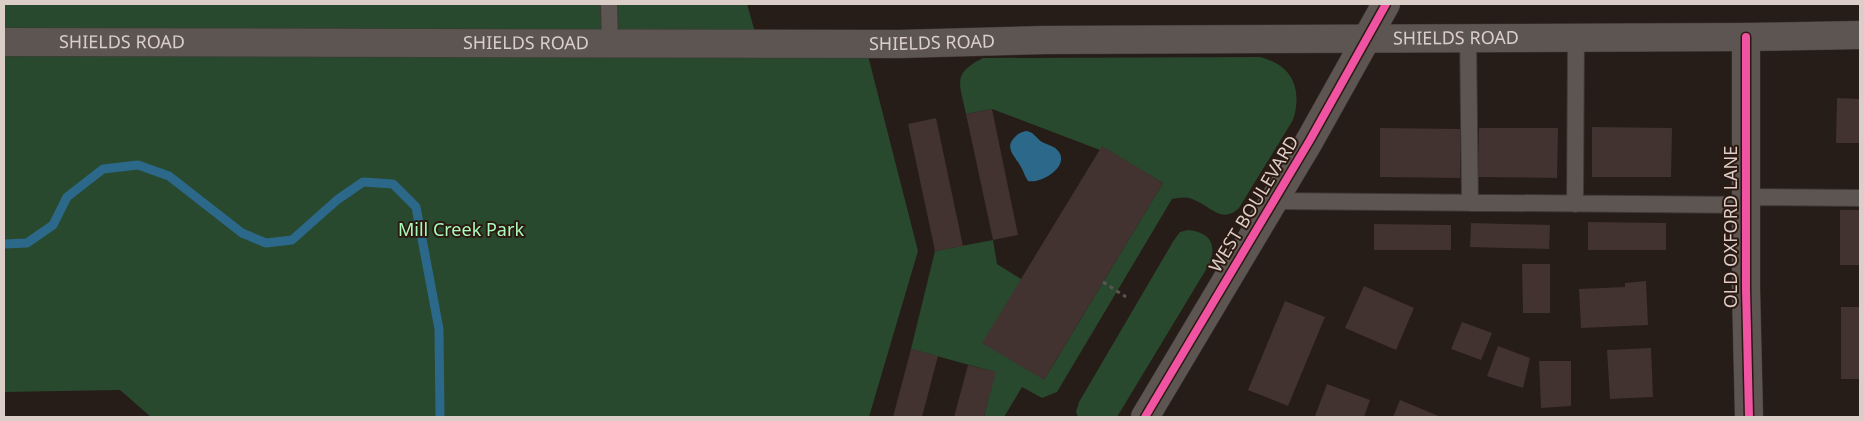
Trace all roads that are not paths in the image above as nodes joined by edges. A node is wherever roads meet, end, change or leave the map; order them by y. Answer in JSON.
{"nodes":[{"id":1,"x":609,"y":4,"type":"edge"},
{"id":2,"x":1386,"y":4,"type":"edge"},
{"id":3,"x":1860,"y":35,"type":"edge"},
{"id":4,"x":1468,"y":37,"type":"junction"},
{"id":5,"x":1576,"y":37,"type":"junction"},
{"id":6,"x":1746,"y":37,"type":"junction"},
{"id":7,"x":1367,"y":38,"type":"junction"},
{"id":8,"x":4,"y":42,"type":"edge"},
{"id":9,"x":610,"y":43,"type":"junction"},
{"id":10,"x":1860,"y":198,"type":"edge"},
{"id":11,"x":1274,"y":201,"type":"junction"},
{"id":12,"x":1746,"y":201,"type":"junction"},
{"id":13,"x":1470,"y":203,"type":"junction"},
{"id":14,"x":1576,"y":204,"type":"junction"},
{"id":15,"x":1145,"y":417,"type":"edge"},
{"id":16,"x":1749,"y":417,"type":"edge"}],
"edges":[{"from":1,"to":9,"type":"lane"},
{"from":2,"to":7,"type":"main road","name":"WEST BOULEVARD"},
{"from":3,"to":6,"type":"main road","name":"SHIELDS ROAD"},
{"from":4,"to":5,"type":"main road","name":"SHIELDS ROAD"},
{"from":4,"to":7,"type":"main road","name":"SHIELDS ROAD"},
{"from":4,"to":13,"type":"lane"},
{"from":5,"to":6,"type":"main road","name":"SHIELDS ROAD"},
{"from":5,"to":14,"type":"lane"},
{"from":6,"to":12,"type":"main road","name":"OLD OXFORD LANE"},
{"from":7,"to":9,"type":"main road","name":"SHIELDS ROAD"},
{"from":7,"to":11,"type":"main road","name":"WEST BOULEVARD"},
{"from":8,"to":9,"type":"main road","name":"SHIELDS ROAD"},
{"from":10,"to":12,"type":"lane"},
{"from":11,"to":13,"type":"lane"},
{"from":11,"to":15,"type":"main road","name":"WEST BOULEVARD"},
{"from":12,"to":14,"type":"lane"},
{"from":12,"to":16,"type":"main road","name":"OLD OXFORD LANE"},
{"from":13,"to":14,"type":"lane"}]}
